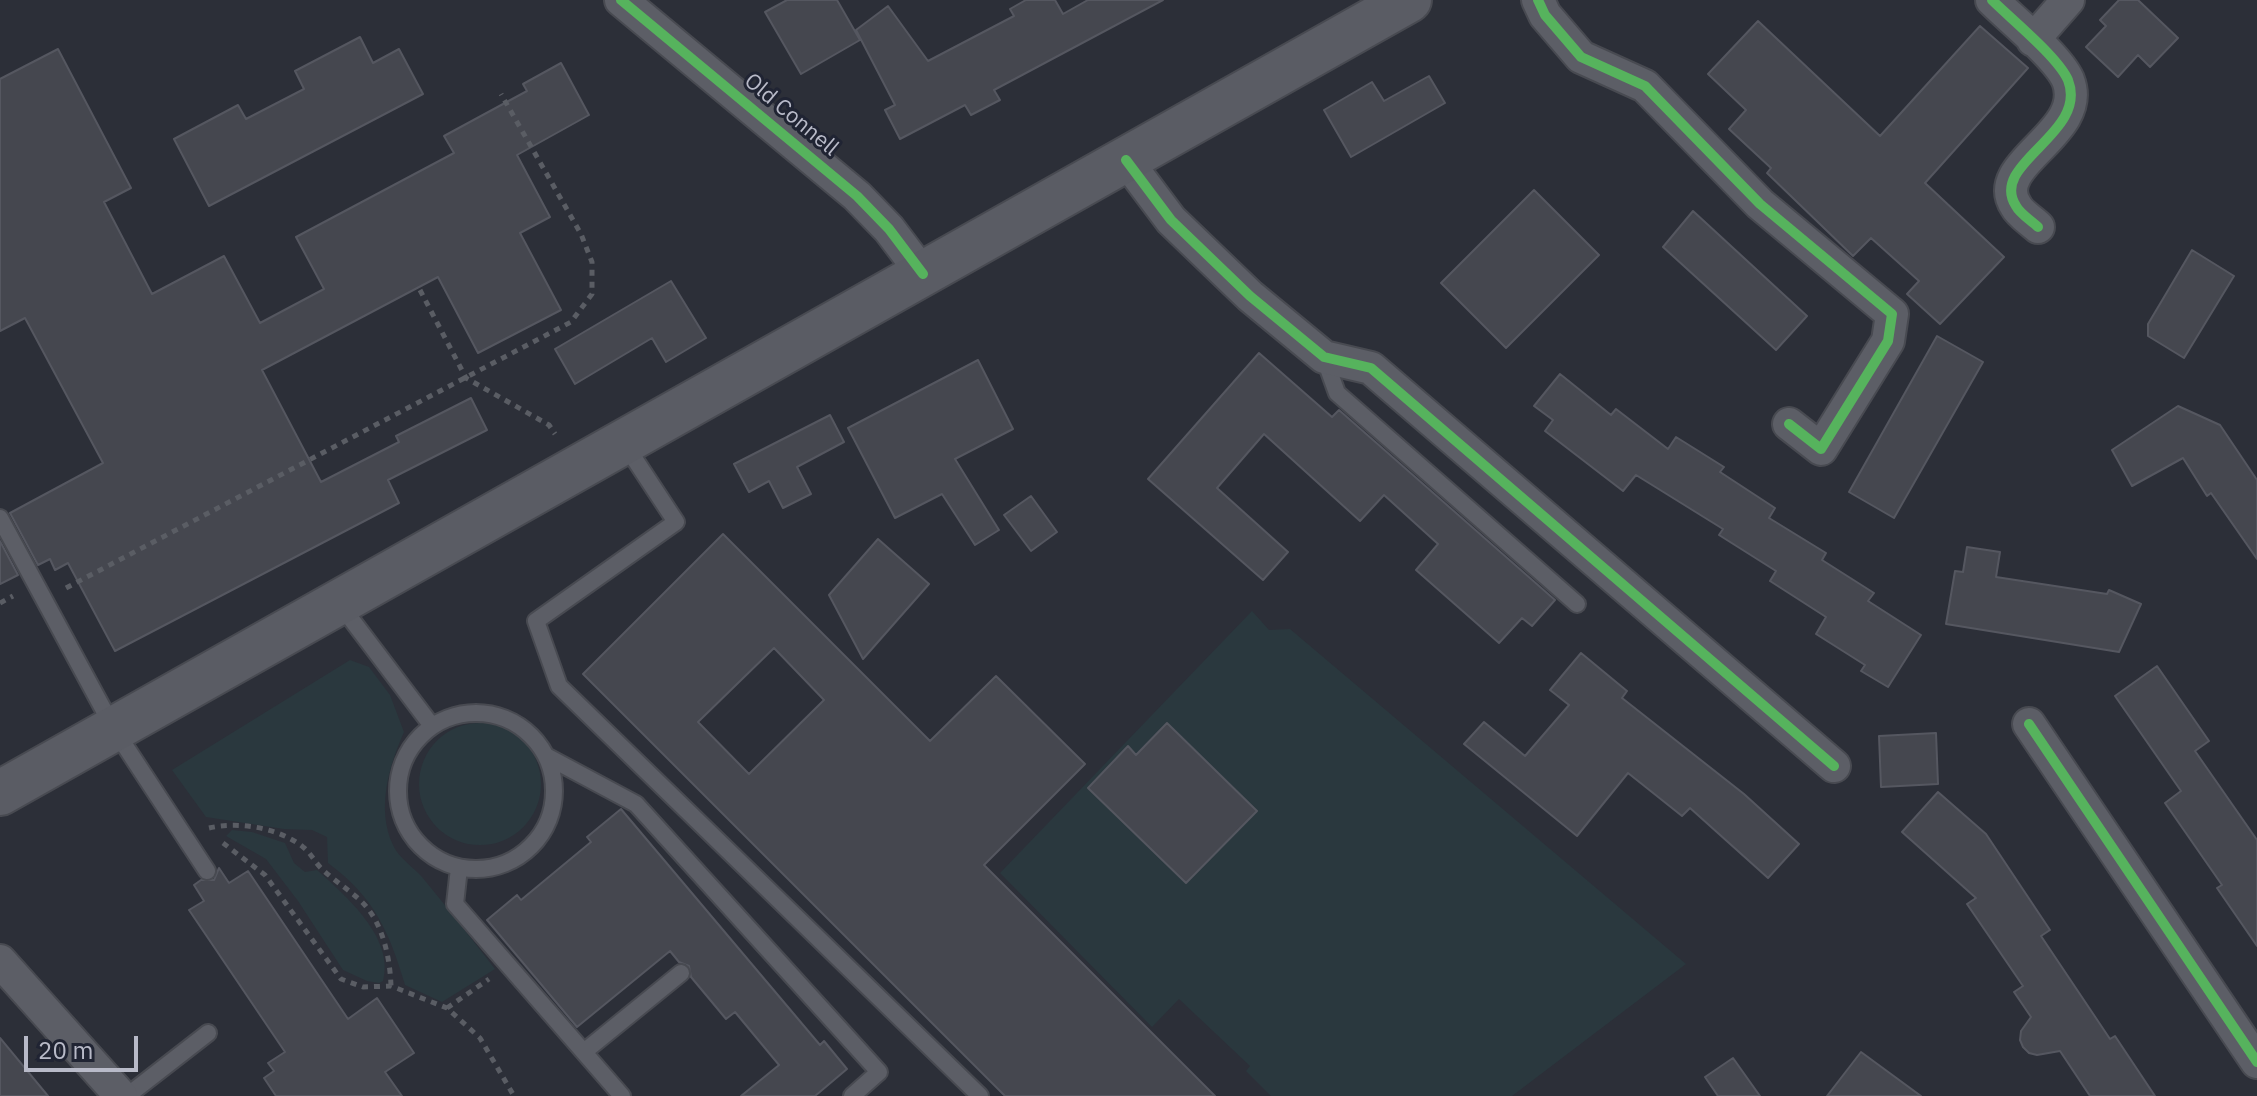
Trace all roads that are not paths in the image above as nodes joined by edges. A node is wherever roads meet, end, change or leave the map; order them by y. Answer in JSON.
{"nodes":[{"id":1,"x":621,"y":0,"type":"edge"},
{"id":2,"x":1538,"y":0,"type":"edge"},
{"id":3,"x":1992,"y":0,"type":"edge"},
{"id":4,"x":2068,"y":0,"type":"edge"},
{"id":5,"x":1391,"y":5,"type":"edge"},
{"id":6,"x":2033,"y":40,"type":"junction"},
{"id":7,"x":1126,"y":160,"type":"junction"},
{"id":8,"x":2038,"y":227,"type":"dead end"},
{"id":9,"x":923,"y":274,"type":"junction"},
{"id":10,"x":1324,"y":357,"type":"junction"},
{"id":11,"x":1789,"y":424,"type":"dead end"},
{"id":12,"x":623,"y":442,"type":"junction"},
{"id":13,"x":0,"y":518,"type":"edge"},
{"id":14,"x":339,"y":602,"type":"junction"},
{"id":15,"x":1577,"y":604,"type":"dead end"},
{"id":16,"x":2029,"y":724,"type":"dead end"},
{"id":17,"x":432,"y":726,"type":"junction"},
{"id":18,"x":114,"y":729,"type":"junction"},
{"id":19,"x":548,"y":757,"type":"junction"},
{"id":20,"x":1834,"y":766,"type":"dead end"},
{"id":21,"x":0,"y":793,"type":"edge"},
{"id":22,"x":459,"y":868,"type":"junction"},
{"id":23,"x":207,"y":871,"type":"dead end"},
{"id":24,"x":0,"y":961,"type":"edge"},
{"id":25,"x":681,"y":973,"type":"dead end"},
{"id":26,"x":208,"y":1033,"type":"dead end"},
{"id":27,"x":585,"y":1051,"type":"junction"},
{"id":28,"x":2257,"y":1062,"type":"edge"},
{"id":29,"x":121,"y":1096,"type":"edge"},
{"id":30,"x":127,"y":1096,"type":"edge"},
{"id":31,"x":622,"y":1096,"type":"edge"},
{"id":32,"x":852,"y":1096,"type":"edge"},
{"id":33,"x":980,"y":1096,"type":"edge"}],
"edges":[{"from":1,"to":9,"type":"street","name":"Old Connell"},
{"from":2,"to":11,"type":"street"},
{"from":3,"to":6,"type":"street"},
{"from":4,"to":6,"type":"street"},
{"from":5,"to":7,"type":"main road"},
{"from":6,"to":8,"type":"street"},
{"from":7,"to":9,"type":"main road"},
{"from":7,"to":10,"type":"street"},
{"from":9,"to":12,"type":"main road"},
{"from":10,"to":15,"type":"lane"},
{"from":10,"to":20,"type":"street"},
{"from":12,"to":14,"type":"main road"},
{"from":12,"to":33,"type":"lane"},
{"from":13,"to":18,"type":"lane"},
{"from":14,"to":17,"type":"lane"},
{"from":14,"to":18,"type":"main road"},
{"from":16,"to":28,"type":"street"},
{"from":17,"to":19,"type":"lane"},
{"from":17,"to":22,"type":"lane"},
{"from":18,"to":21,"type":"main road"},
{"from":18,"to":23,"type":"lane"},
{"from":19,"to":22,"type":"lane"},
{"from":19,"to":32,"type":"lane"},
{"from":22,"to":27,"type":"lane"},
{"from":24,"to":29,"type":"street"},
{"from":25,"to":27,"type":"lane"},
{"from":26,"to":30,"type":"lane"},
{"from":27,"to":31,"type":"lane"}]}
